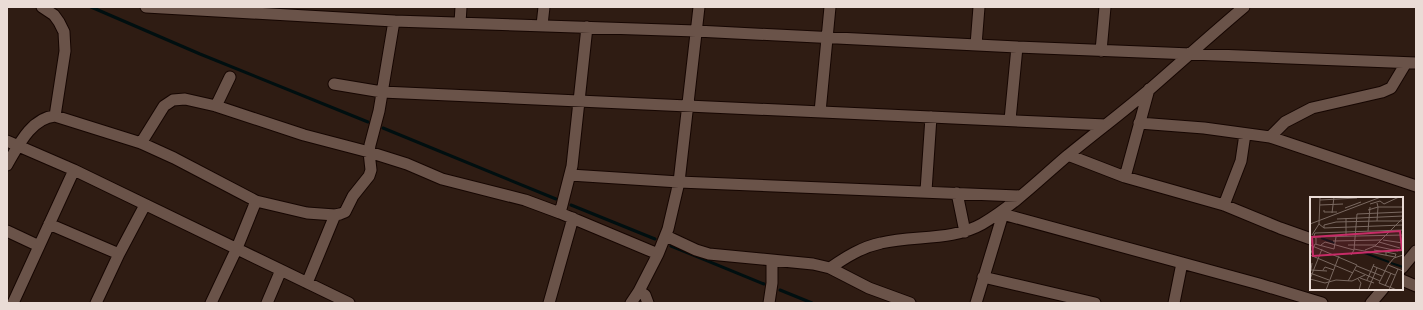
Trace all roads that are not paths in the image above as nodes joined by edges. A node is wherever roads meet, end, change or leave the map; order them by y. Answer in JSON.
{"nodes":[{"id":1,"x":42,"y":7,"type":"edge"},
{"id":2,"x":146,"y":7,"type":"edge"},
{"id":3,"x":461,"y":7,"type":"edge"},
{"id":4,"x":544,"y":7,"type":"edge"},
{"id":5,"x":699,"y":7,"type":"edge"},
{"id":6,"x":830,"y":7,"type":"edge"},
{"id":7,"x":980,"y":7,"type":"edge"},
{"id":8,"x":1105,"y":7,"type":"edge"},
{"id":9,"x":1244,"y":7,"type":"edge"},
{"id":10,"x":177,"y":8,"type":"edge"},
{"id":11,"x":302,"y":12,"type":"edge"},
{"id":12,"x":394,"y":21,"type":"junction"},
{"id":13,"x":460,"y":22,"type":"junction"},
{"id":14,"x":542,"y":26,"type":"junction"},
{"id":15,"x":587,"y":27,"type":"junction"},
{"id":16,"x":696,"y":31,"type":"junction"},
{"id":17,"x":827,"y":37,"type":"junction"},
{"id":18,"x":976,"y":45,"type":"junction"},
{"id":19,"x":1017,"y":47,"type":"junction"},
{"id":20,"x":1101,"y":51,"type":"junction"},
{"id":21,"x":1189,"y":54,"type":"junction"},
{"id":22,"x":1411,"y":63,"type":"edge"},
{"id":23,"x":230,"y":77,"type":"dead end"},
{"id":24,"x":334,"y":84,"type":"dead end"},
{"id":25,"x":1149,"y":90,"type":"junction"},
{"id":26,"x":382,"y":92,"type":"junction"},
{"id":27,"x":579,"y":100,"type":"junction"},
{"id":28,"x":216,"y":106,"type":"junction"},
{"id":29,"x":688,"y":106,"type":"junction"},
{"id":30,"x":820,"y":112,"type":"junction"},
{"id":31,"x":55,"y":116,"type":"junction"},
{"id":32,"x":931,"y":116,"type":"junction"},
{"id":33,"x":1010,"y":120,"type":"junction"},
{"id":34,"x":1139,"y":123,"type":"junction"},
{"id":35,"x":1106,"y":125,"type":"junction"},
{"id":36,"x":1245,"y":134,"type":"junction"},
{"id":37,"x":1270,"y":137,"type":"junction"},
{"id":38,"x":7,"y":141,"type":"edge"},
{"id":39,"x":141,"y":142,"type":"junction"},
{"id":40,"x":18,"y":145,"type":"junction"},
{"id":41,"x":369,"y":152,"type":"junction"},
{"id":42,"x":1068,"y":155,"type":"junction"},
{"id":43,"x":7,"y":165,"type":"edge"},
{"id":44,"x":74,"y":170,"type":"junction"},
{"id":45,"x":570,"y":175,"type":"junction"},
{"id":46,"x":1125,"y":177,"type":"junction"},
{"id":47,"x":679,"y":182,"type":"junction"},
{"id":48,"x":1416,"y":186,"type":"edge"},
{"id":49,"x":926,"y":192,"type":"junction"},
{"id":50,"x":957,"y":193,"type":"junction"},
{"id":51,"x":1020,"y":196,"type":"junction"},
{"id":52,"x":256,"y":201,"type":"junction"},
{"id":53,"x":145,"y":205,"type":"junction"},
{"id":54,"x":1224,"y":205,"type":"junction"},
{"id":55,"x":560,"y":213,"type":"junction"},
{"id":56,"x":1001,"y":214,"type":"junction"},
{"id":57,"x":335,"y":215,"type":"junction"},
{"id":58,"x":573,"y":218,"type":"junction"},
{"id":59,"x":49,"y":224,"type":"junction"},
{"id":60,"x":7,"y":231,"type":"edge"},
{"id":61,"x":965,"y":232,"type":"junction"},
{"id":62,"x":666,"y":236,"type":"junction"},
{"id":63,"x":1310,"y":239,"type":"edge"},
{"id":64,"x":39,"y":246,"type":"junction"},
{"id":65,"x":237,"y":248,"type":"junction"},
{"id":66,"x":1416,"y":251,"type":"edge"},
{"id":67,"x":119,"y":254,"type":"junction"},
{"id":68,"x":658,"y":254,"type":"junction"},
{"id":69,"x":772,"y":260,"type":"junction"},
{"id":70,"x":1182,"y":263,"type":"junction"},
{"id":71,"x":1403,"y":267,"type":"edge"},
{"id":72,"x":830,"y":268,"type":"junction"},
{"id":73,"x":282,"y":270,"type":"junction"},
{"id":74,"x":983,"y":277,"type":"junction"},
{"id":75,"x":1403,"y":280,"type":"edge"},
{"id":76,"x":307,"y":283,"type":"junction"},
{"id":77,"x":1416,"y":286,"type":"edge"},
{"id":78,"x":639,"y":290,"type":"junction"},
{"id":79,"x":1382,"y":290,"type":"edge"},
{"id":80,"x":333,"y":300,"type":"edge"},
{"id":81,"x":13,"y":303,"type":"edge"},
{"id":82,"x":96,"y":303,"type":"edge"},
{"id":83,"x":211,"y":303,"type":"edge"},
{"id":84,"x":267,"y":303,"type":"edge"},
{"id":85,"x":349,"y":303,"type":"edge"},
{"id":86,"x":549,"y":303,"type":"edge"},
{"id":87,"x":631,"y":303,"type":"edge"},
{"id":88,"x":648,"y":303,"type":"edge"},
{"id":89,"x":769,"y":303,"type":"edge"},
{"id":90,"x":910,"y":303,"type":"edge"},
{"id":91,"x":976,"y":303,"type":"edge"},
{"id":92,"x":1095,"y":303,"type":"edge"},
{"id":93,"x":1174,"y":303,"type":"edge"},
{"id":94,"x":1322,"y":303,"type":"edge"},
{"id":95,"x":1371,"y":303,"type":"edge"}],
"edges":[{"from":1,"to":31,"type":"street"},
{"from":2,"to":10,"type":"street"},
{"from":3,"to":13,"type":"street"},
{"from":4,"to":14,"type":"street"},
{"from":5,"to":16,"type":"street"},
{"from":6,"to":17,"type":"street"},
{"from":7,"to":18,"type":"street"},
{"from":8,"to":20,"type":"street"},
{"from":9,"to":21,"type":"street"},
{"from":10,"to":11,"type":"street"},
{"from":11,"to":12,"type":"street"},
{"from":12,"to":13,"type":"street"},
{"from":12,"to":26,"type":"street"},
{"from":13,"to":14,"type":"street"},
{"from":14,"to":15,"type":"street"},
{"from":15,"to":16,"type":"street"},
{"from":15,"to":27,"type":"street"},
{"from":16,"to":17,"type":"street"},
{"from":16,"to":29,"type":"street"},
{"from":17,"to":18,"type":"street"},
{"from":17,"to":30,"type":"street"},
{"from":18,"to":19,"type":"street"},
{"from":19,"to":20,"type":"street"},
{"from":19,"to":33,"type":"street"},
{"from":20,"to":21,"type":"street"},
{"from":21,"to":22,"type":"street"},
{"from":21,"to":25,"type":"street"},
{"from":22,"to":37,"type":"street"},
{"from":23,"to":28,"type":"street"},
{"from":24,"to":26,"type":"street"},
{"from":25,"to":34,"type":"street"},
{"from":25,"to":35,"type":"street"},
{"from":26,"to":27,"type":"street"},
{"from":26,"to":41,"type":"street"},
{"from":27,"to":29,"type":"street"},
{"from":27,"to":45,"type":"street"},
{"from":28,"to":39,"type":"street"},
{"from":28,"to":41,"type":"street"},
{"from":29,"to":30,"type":"street"},
{"from":29,"to":47,"type":"street"},
{"from":30,"to":32,"type":"street"},
{"from":31,"to":39,"type":"street"},
{"from":31,"to":40,"type":"street"},
{"from":32,"to":33,"type":"street"},
{"from":32,"to":49,"type":"street"},
{"from":33,"to":35,"type":"street"},
{"from":34,"to":36,"type":"street"},
{"from":34,"to":46,"type":"street"},
{"from":35,"to":42,"type":"street"},
{"from":36,"to":37,"type":"street"},
{"from":36,"to":54,"type":"street"},
{"from":37,"to":48,"type":"street"},
{"from":38,"to":40,"type":"street"},
{"from":39,"to":52,"type":"street"},
{"from":40,"to":43,"type":"street"},
{"from":40,"to":44,"type":"street"},
{"from":41,"to":55,"type":"street"},
{"from":41,"to":57,"type":"street"},
{"from":42,"to":46,"type":"street"},
{"from":42,"to":51,"type":"street"},
{"from":44,"to":53,"type":"street"},
{"from":44,"to":59,"type":"street"},
{"from":45,"to":47,"type":"street"},
{"from":45,"to":55,"type":"street"},
{"from":46,"to":54,"type":"street"},
{"from":47,"to":49,"type":"street"},
{"from":47,"to":62,"type":"street"},
{"from":49,"to":50,"type":"street"},
{"from":50,"to":51,"type":"street"},
{"from":50,"to":61,"type":"street"},
{"from":51,"to":56,"type":"street"},
{"from":52,"to":57,"type":"street"},
{"from":52,"to":65,"type":"street"},
{"from":53,"to":65,"type":"street"},
{"from":53,"to":67,"type":"street"},
{"from":54,"to":63,"type":"street"},
{"from":55,"to":58,"type":"street"},
{"from":56,"to":61,"type":"street"},
{"from":56,"to":70,"type":"street"},
{"from":56,"to":74,"type":"street"},
{"from":57,"to":76,"type":"street"},
{"from":58,"to":68,"type":"street"},
{"from":58,"to":86,"type":"street"},
{"from":59,"to":64,"type":"street"},
{"from":59,"to":67,"type":"street"},
{"from":60,"to":64,"type":"street"},
{"from":61,"to":72,"type":"street"},
{"from":62,"to":68,"type":"street"},
{"from":62,"to":69,"type":"street"},
{"from":64,"to":81,"type":"street"},
{"from":65,"to":73,"type":"street"},
{"from":65,"to":83,"type":"street"},
{"from":66,"to":71,"type":"street"},
{"from":67,"to":82,"type":"street"},
{"from":68,"to":78,"type":"street"},
{"from":69,"to":72,"type":"street"},
{"from":69,"to":89,"type":"street"},
{"from":70,"to":93,"type":"street"},
{"from":70,"to":94,"type":"street"},
{"from":72,"to":90,"type":"street"},
{"from":73,"to":76,"type":"street"},
{"from":73,"to":84,"type":"street"},
{"from":74,"to":91,"type":"street"},
{"from":74,"to":92,"type":"street"},
{"from":75,"to":77,"type":"street"},
{"from":76,"to":80,"type":"street"},
{"from":78,"to":87,"type":"street"},
{"from":78,"to":88,"type":"street"},
{"from":79,"to":95,"type":"street"},
{"from":80,"to":85,"type":"street"}]}
